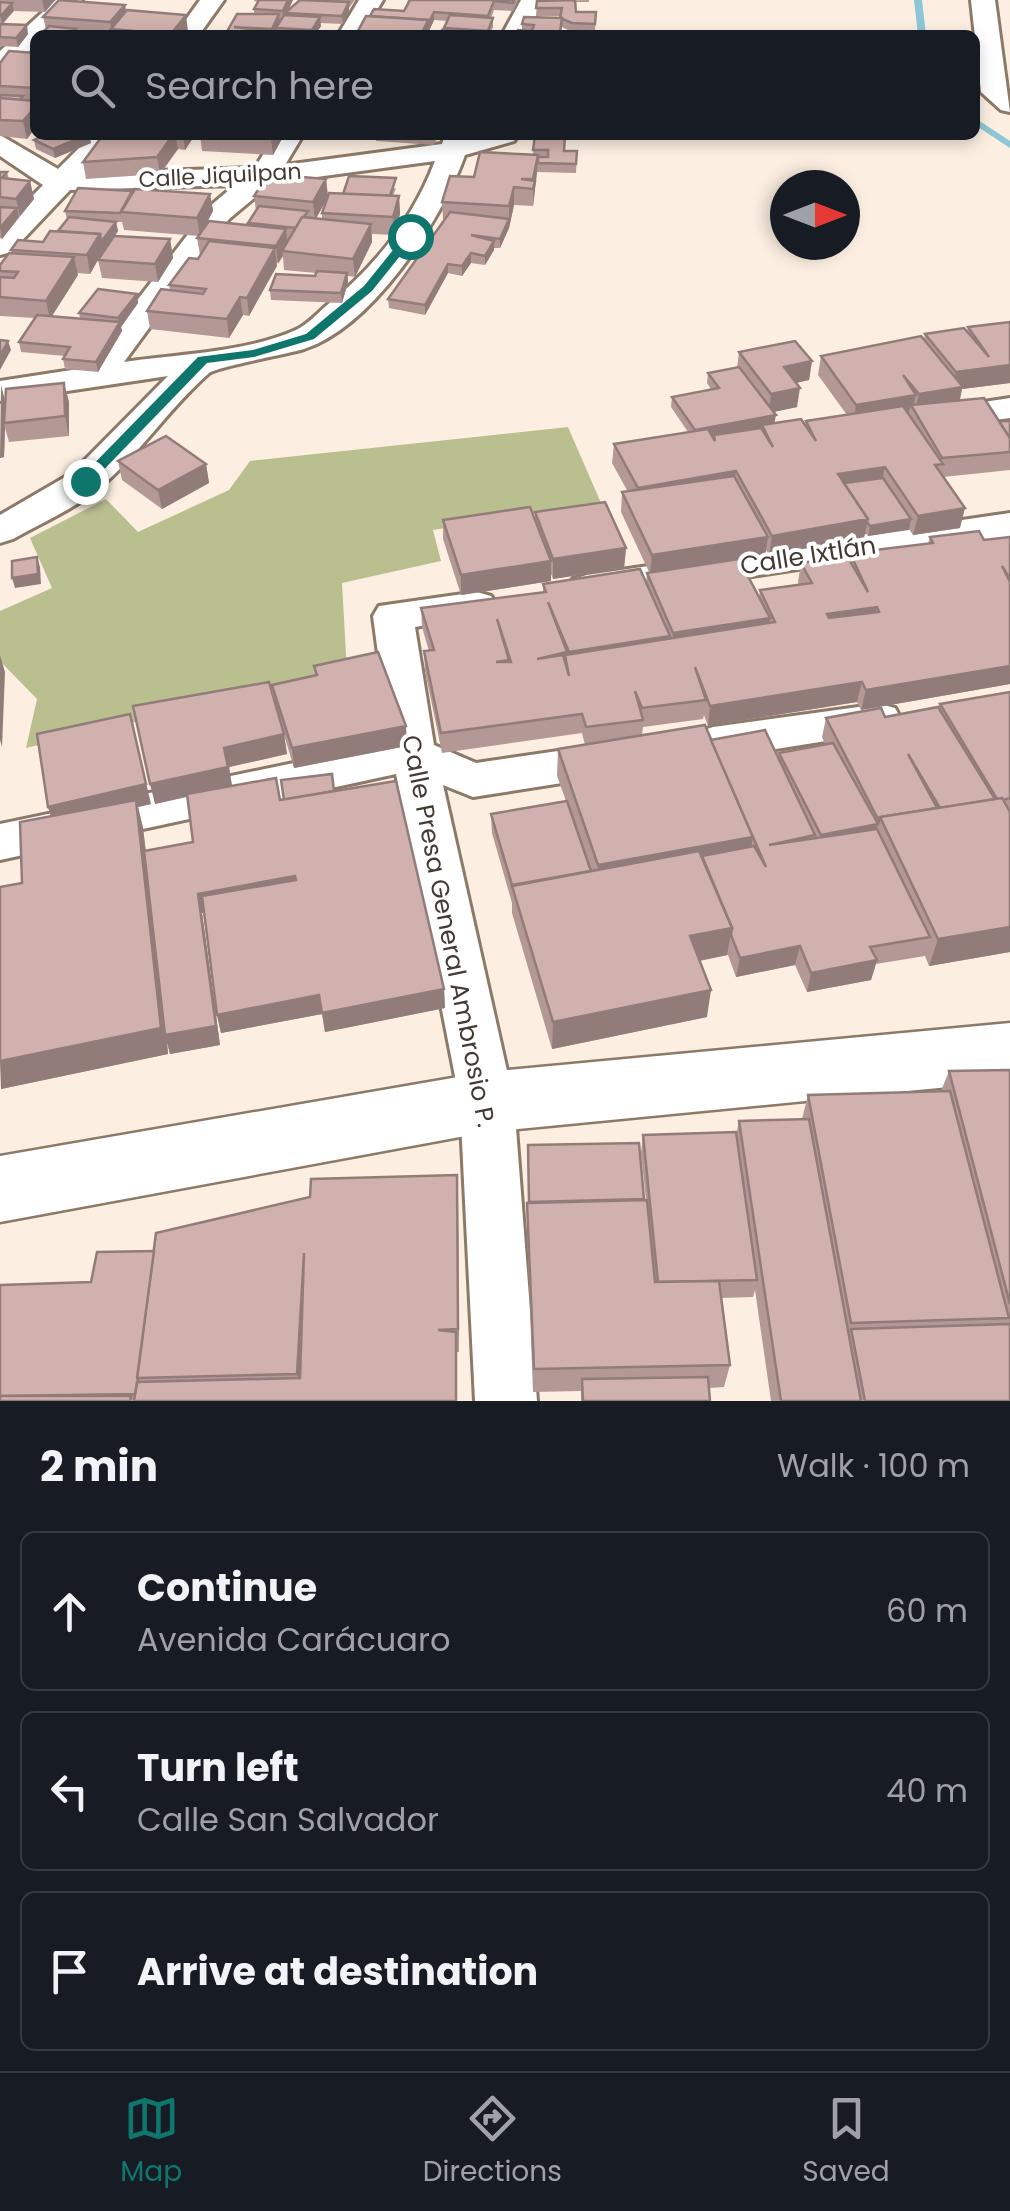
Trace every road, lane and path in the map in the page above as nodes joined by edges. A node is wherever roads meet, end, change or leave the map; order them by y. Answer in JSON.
{"nodes":[{"id":1,"x":70,"y":0,"type":"edge"},
{"id":2,"x":212,"y":0,"type":"edge"},
{"id":3,"x":371,"y":0,"type":"edge"},
{"id":4,"x":533,"y":0,"type":"edge"},
{"id":5,"x":983,"y":0,"type":"edge"},
{"id":6,"x":37,"y":30,"type":"edge"},
{"id":7,"x":191,"y":30,"type":"edge"},
{"id":8,"x":353,"y":30,"type":"edge"},
{"id":9,"x":517,"y":30,"type":"edge"},
{"id":10,"x":30,"y":37,"type":"edge"},
{"id":11,"x":0,"y":64,"type":"edge"},
{"id":12,"x":1010,"y":104,"type":"edge"},
{"id":13,"x":103,"y":140,"type":"edge"},
{"id":14,"x":286,"y":140,"type":"edge"},
{"id":15,"x":454,"y":143,"type":"edge"},
{"id":16,"x":0,"y":144,"type":"edge"},
{"id":17,"x":264,"y":176,"type":"junction"},
{"id":18,"x":58,"y":182,"type":"junction"},
{"id":19,"x":0,"y":246,"type":"edge"},
{"id":20,"x":203,"y":360,"type":"junction"},
{"id":21,"x":97,"y":376,"type":"junction"},
{"id":22,"x":0,"y":391,"type":"edge"},
{"id":23,"x":1010,"y":408,"type":"edge"},
{"id":24,"x":894,"y":424,"type":"edge"},
{"id":25,"x":1010,"y":525,"type":"edge"},
{"id":26,"x":0,"y":532,"type":"edge"},
{"id":27,"x":543,"y":595,"type":"edge"},
{"id":28,"x":505,"y":601,"type":"edge"},
{"id":29,"x":911,"y":715,"type":"edge"},
{"id":30,"x":414,"y":754,"type":"junction"},
{"id":31,"x":0,"y":842,"type":"edge"},
{"id":32,"x":1010,"y":1052,"type":"edge"},
{"id":33,"x":488,"y":1102,"type":"junction"},
{"id":34,"x":0,"y":1189,"type":"edge"},
{"id":35,"x":506,"y":1401,"type":"edge"}],
"edges":[{"from":1,"to":6,"type":"street"},
{"from":2,"to":7,"type":"street"},
{"from":3,"to":8,"type":"street"},
{"from":4,"to":9,"type":"street"},
{"from":5,"to":12,"type":"street"},
{"from":10,"to":11,"type":"street"},
{"from":13,"to":18,"type":"street"},
{"from":14,"to":17,"type":"street"},
{"from":15,"to":17,"type":"street","name":"Calle Jiquilpan"},
{"from":15,"to":20,"type":"street"},
{"from":16,"to":18,"type":"street"},
{"from":17,"to":18,"type":"street","name":"Calle Jiquilpan"},
{"from":17,"to":21,"type":"street"},
{"from":18,"to":19,"type":"street"},
{"from":20,"to":21,"type":"street"},
{"from":20,"to":26,"type":"street"},
{"from":21,"to":22,"type":"street"},
{"from":23,"to":24,"type":"street"},
{"from":25,"to":27,"type":"street","name":"Calle Ixtlán"},
{"from":28,"to":30,"type":"street","name":"Calle Presa General Ambrosio P."},
{"from":29,"to":30,"type":"street"},
{"from":30,"to":31,"type":"street"},
{"from":30,"to":33,"type":"street","name":"Calle Presa General Ambrosio P."},
{"from":32,"to":33,"type":"street"},
{"from":33,"to":34,"type":"street"},
{"from":33,"to":35,"type":"street","name":"Calle Presa General Ambrosio P."}]}
